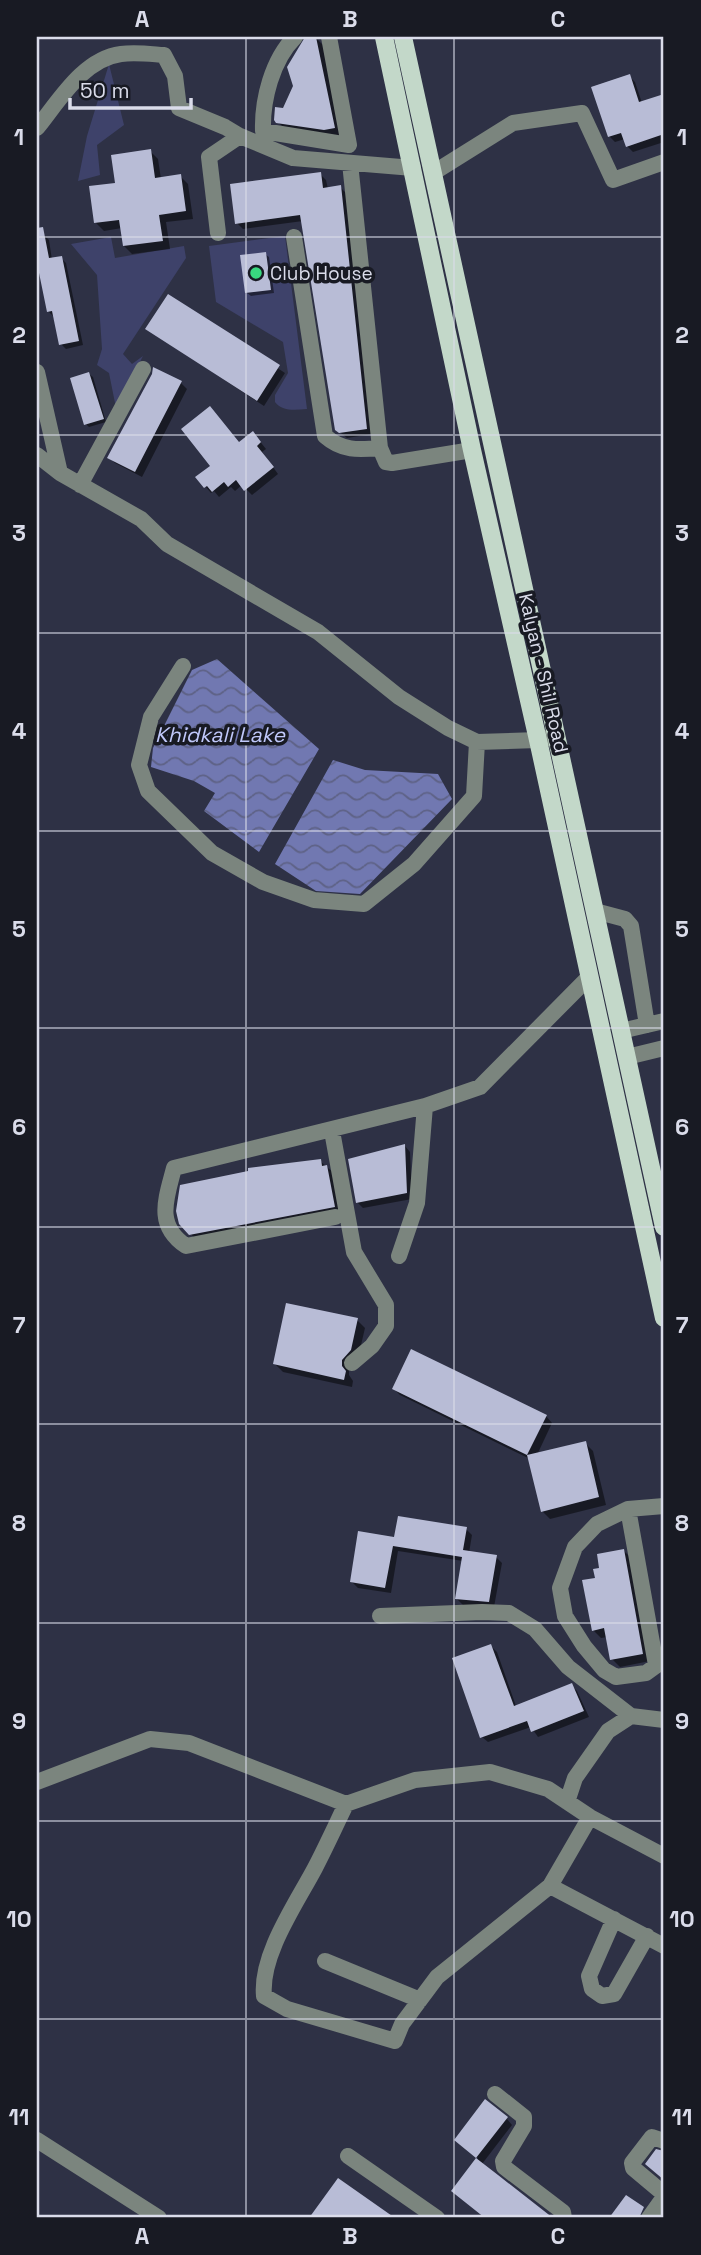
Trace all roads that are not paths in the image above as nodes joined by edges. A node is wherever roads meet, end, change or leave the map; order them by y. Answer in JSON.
{"nodes":[{"id":1,"x":295,"y":37,"type":"edge"},
{"id":2,"x":329,"y":37,"type":"edge"},
{"id":3,"x":384,"y":37,"type":"edge"},
{"id":4,"x":403,"y":37,"type":"edge"},
{"id":5,"x":37,"y":128,"type":"edge"},
{"id":6,"x":240,"y":136,"type":"junction"},
{"id":7,"x":664,"y":162,"type":"edge"},
{"id":8,"x":350,"y":163,"type":"junction"},
{"id":9,"x":413,"y":168,"type":"junction"},
{"id":10,"x":433,"y":173,"type":"junction"},
{"id":11,"x":218,"y":233,"type":"dead end"},
{"id":12,"x":294,"y":237,"type":"dead end"},
{"id":13,"x":144,"y":369,"type":"dead end"},
{"id":14,"x":37,"y":372,"type":"edge"},
{"id":15,"x":380,"y":448,"type":"junction"},
{"id":16,"x":472,"y":450,"type":"junction"},
{"id":17,"x":37,"y":455,"type":"edge"},
{"id":18,"x":60,"y":473,"type":"junction"},
{"id":19,"x":80,"y":485,"type":"junction"},
{"id":20,"x":183,"y":666,"type":"dead end"},
{"id":21,"x":557,"y":736,"type":"junction"},
{"id":22,"x":538,"y":740,"type":"junction"},
{"id":23,"x":477,"y":742,"type":"junction"},
{"id":24,"x":595,"y":911,"type":"junction"},
{"id":25,"x":590,"y":976,"type":"junction"},
{"id":26,"x":664,"y":1021,"type":"edge"},
{"id":27,"x":647,"y":1025,"type":"junction"},
{"id":28,"x":621,"y":1031,"type":"junction"},
{"id":29,"x":664,"y":1048,"type":"edge"},
{"id":30,"x":627,"y":1057,"type":"junction"},
{"id":31,"x":425,"y":1106,"type":"junction"},
{"id":32,"x":332,"y":1131,"type":"junction"},
{"id":33,"x":335,"y":1217,"type":"dead end"},
{"id":34,"x":664,"y":1227,"type":"edge"},
{"id":35,"x":399,"y":1256,"type":"dead end"},
{"id":36,"x":664,"y":1318,"type":"edge"},
{"id":37,"x":352,"y":1363,"type":"dead end"},
{"id":38,"x":664,"y":1506,"type":"edge"},
{"id":39,"x":628,"y":1509,"type":"junction"},
{"id":40,"x":380,"y":1616,"type":"dead end"},
{"id":41,"x":660,"y":1663,"type":"edge"},
{"id":42,"x":631,"y":1716,"type":"junction"},
{"id":43,"x":664,"y":1720,"type":"edge"},
{"id":44,"x":37,"y":1782,"type":"edge"},
{"id":45,"x":568,"y":1802,"type":"junction"},
{"id":46,"x":346,"y":1804,"type":"junction"},
{"id":47,"x":590,"y":1817,"type":"junction"},
{"id":48,"x":664,"y":1856,"type":"edge"},
{"id":49,"x":550,"y":1886,"type":"junction"},
{"id":50,"x":614,"y":1919,"type":"junction"},
{"id":51,"x":647,"y":1936,"type":"junction"},
{"id":52,"x":664,"y":1946,"type":"edge"},
{"id":53,"x":325,"y":1961,"type":"dead end"},
{"id":54,"x":419,"y":2000,"type":"junction"},
{"id":55,"x":495,"y":2094,"type":"dead end"},
{"id":56,"x":37,"y":2140,"type":"edge"},
{"id":57,"x":664,"y":2141,"type":"edge"},
{"id":58,"x":348,"y":2156,"type":"dead end"},
{"id":59,"x":664,"y":2195,"type":"edge"},
{"id":60,"x":159,"y":2218,"type":"edge"},
{"id":61,"x":437,"y":2218,"type":"edge"},
{"id":62,"x":564,"y":2218,"type":"edge"},
{"id":63,"x":649,"y":2218,"type":"edge"}],
"edges":[{"from":1,"to":2,"type":"street"},
{"from":3,"to":9,"type":"main road","name":"Kalyan - Shil Road"},
{"from":4,"to":10,"type":"main road","name":"Kalyan - Shil Road"},
{"from":5,"to":6,"type":"street"},
{"from":6,"to":8,"type":"street"},
{"from":6,"to":11,"type":"street"},
{"from":7,"to":10,"type":"street"},
{"from":8,"to":9,"type":"street"},
{"from":8,"to":15,"type":"street"},
{"from":9,"to":16,"type":"main road","name":"Kalyan - Shil Road"},
{"from":10,"to":21,"type":"main road","name":"Kalyan - Shil Road"},
{"from":12,"to":15,"type":"street"},
{"from":13,"to":19,"type":"street"},
{"from":14,"to":18,"type":"street"},
{"from":15,"to":16,"type":"street"},
{"from":16,"to":22,"type":"main road","name":"Kalyan - Shil Road"},
{"from":17,"to":18,"type":"street"},
{"from":18,"to":19,"type":"street"},
{"from":19,"to":23,"type":"street"},
{"from":20,"to":23,"type":"street"},
{"from":21,"to":22,"type":"street"},
{"from":21,"to":24,"type":"main road","name":"Kalyan - Shil Road"},
{"from":22,"to":23,"type":"street"},
{"from":22,"to":25,"type":"main road","name":"Kalyan - Shil Road"},
{"from":24,"to":27,"type":"street"},
{"from":24,"to":28,"type":"main road","name":"Kalyan - Shil Road"},
{"from":25,"to":31,"type":"street"},
{"from":25,"to":36,"type":"main road","name":"Kalyan - Shil Road"},
{"from":26,"to":27,"type":"street"},
{"from":27,"to":28,"type":"street"},
{"from":28,"to":30,"type":"main road","name":"Kalyan - Shil Road"},
{"from":29,"to":30,"type":"street"},
{"from":30,"to":34,"type":"main road","name":"Kalyan - Shil Road"},
{"from":31,"to":32,"type":"street"},
{"from":31,"to":35,"type":"street"},
{"from":32,"to":33,"type":"street"},
{"from":32,"to":37,"type":"street"},
{"from":38,"to":39,"type":"street"},
{"from":39,"to":41,"type":"street"},
{"from":39,"to":41,"type":"street"},
{"from":40,"to":42,"type":"street"},
{"from":42,"to":43,"type":"street"},
{"from":42,"to":45,"type":"street"},
{"from":44,"to":46,"type":"street"},
{"from":45,"to":46,"type":"street"},
{"from":45,"to":47,"type":"street"},
{"from":46,"to":54,"type":"street"},
{"from":47,"to":48,"type":"street"},
{"from":47,"to":49,"type":"street"},
{"from":49,"to":50,"type":"street"},
{"from":49,"to":54,"type":"street"},
{"from":50,"to":51,"type":"street"},
{"from":50,"to":51,"type":"street"},
{"from":51,"to":52,"type":"street"},
{"from":53,"to":54,"type":"street"},
{"from":55,"to":62,"type":"street"},
{"from":56,"to":60,"type":"street"},
{"from":57,"to":59,"type":"street"},
{"from":58,"to":61,"type":"street"},
{"from":59,"to":63,"type":"street"}]}
